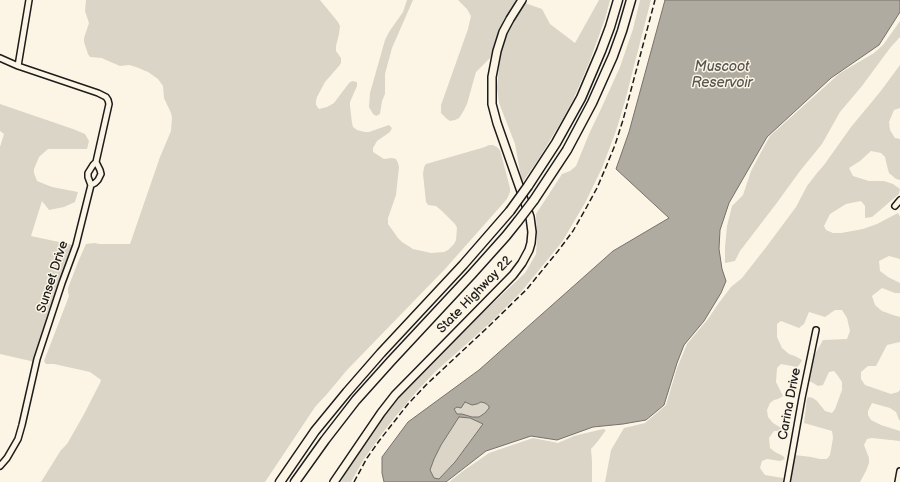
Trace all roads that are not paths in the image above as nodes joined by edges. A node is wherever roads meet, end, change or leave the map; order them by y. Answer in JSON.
{"nodes":[{"id":1,"x":29,"y":0,"type":"edge"},
{"id":2,"x":522,"y":0,"type":"edge"},
{"id":3,"x":618,"y":0,"type":"edge"},
{"id":4,"x":631,"y":0,"type":"edge"},
{"id":5,"x":0,"y":58,"type":"edge"},
{"id":6,"x":18,"y":66,"type":"junction"},
{"id":7,"x":96,"y":162,"type":"junction"},
{"id":8,"x":91,"y":185,"type":"junction"},
{"id":9,"x":900,"y":200,"type":"edge"},
{"id":10,"x":895,"y":206,"type":"dead end"},
{"id":11,"x":816,"y":330,"type":"dead end"},
{"id":12,"x":0,"y":466,"type":"edge"},
{"id":13,"x":900,"y":470,"type":"edge"},
{"id":14,"x":280,"y":482,"type":"edge"},
{"id":15,"x":295,"y":482,"type":"edge"},
{"id":16,"x":334,"y":482,"type":"edge"},
{"id":17,"x":786,"y":482,"type":"edge"},
{"id":18,"x":898,"y":482,"type":"edge"}],
"edges":[{"from":1,"to":6,"type":"street"},
{"from":2,"to":16,"type":"main road","name":"State Highway 22"},
{"from":3,"to":14,"type":"highway","bridge":true},
{"from":4,"to":15,"type":"highway","bridge":true},
{"from":5,"to":6,"type":"street"},
{"from":6,"to":7,"type":"street","name":"Sunset Drive"},
{"from":7,"to":8,"type":"street"},
{"from":7,"to":8,"type":"street","name":"Sunset Drive"},
{"from":8,"to":12,"type":"street","name":"Sunset Drive"},
{"from":9,"to":10,"type":"street"},
{"from":11,"to":17,"type":"street","name":"Carina Drive"},
{"from":13,"to":18,"type":"street"}]}
